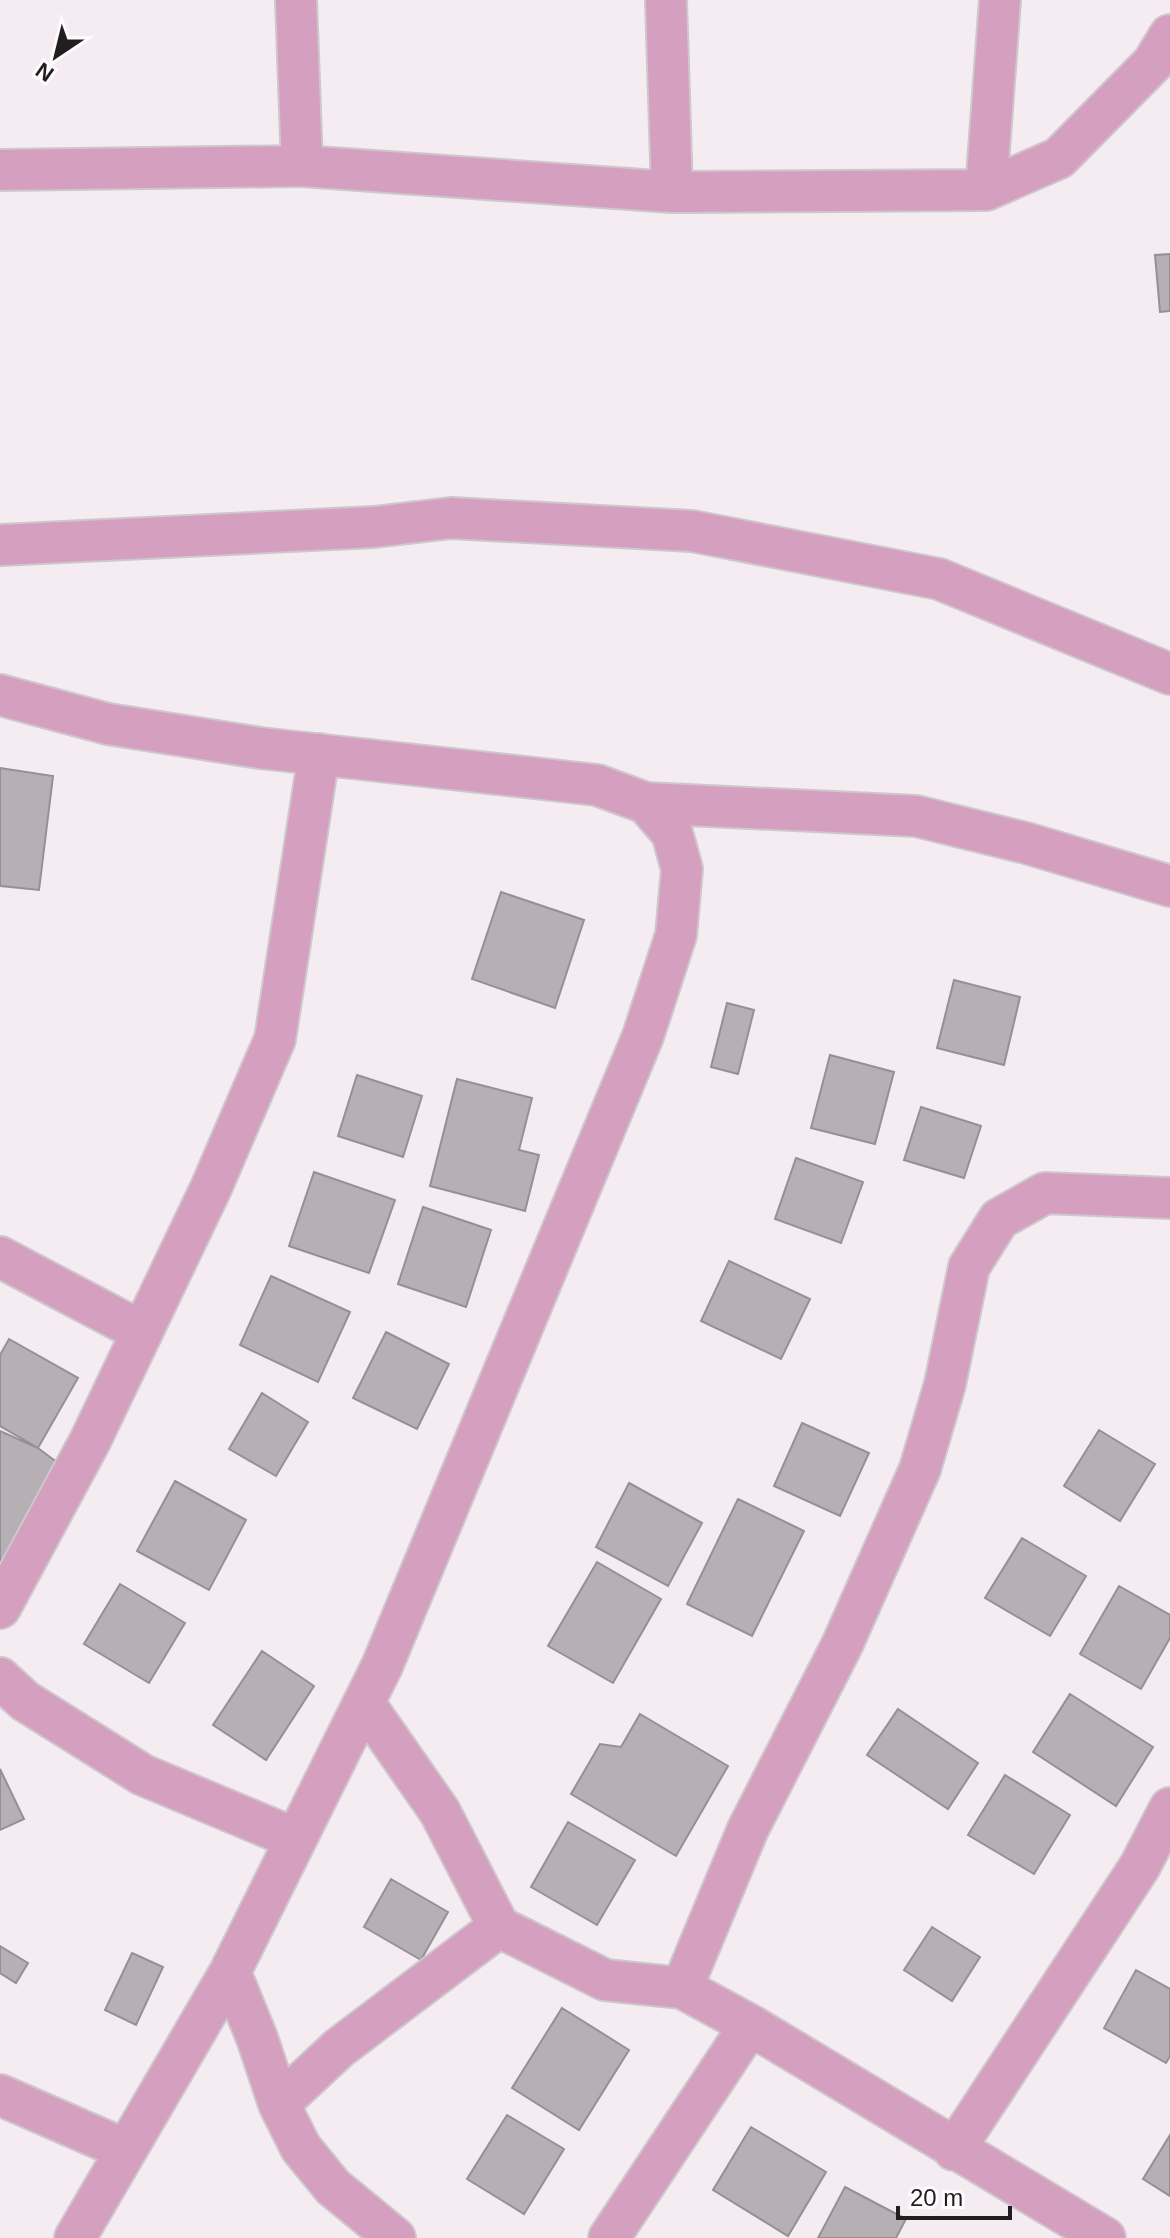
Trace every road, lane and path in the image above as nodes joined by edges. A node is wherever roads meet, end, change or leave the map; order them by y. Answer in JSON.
{"nodes":[{"id":1,"x":296,"y":0,"type":"edge"},
{"id":2,"x":666,"y":0,"type":"edge"},
{"id":3,"x":1000,"y":0,"type":"edge"},
{"id":4,"x":1170,"y":35,"type":"edge"},
{"id":5,"x":0,"y":155,"type":"edge"},
{"id":6,"x":302,"y":166,"type":"junction"},
{"id":7,"x":0,"y":170,"type":"edge"},
{"id":8,"x":986,"y":190,"type":"junction"},
{"id":9,"x":672,"y":192,"type":"junction"},
{"id":10,"x":0,"y":545,"type":"edge"},
{"id":11,"x":1170,"y":674,"type":"edge"},
{"id":12,"x":0,"y":695,"type":"edge"},
{"id":13,"x":319,"y":754,"type":"junction"},
{"id":14,"x":646,"y":803,"type":"junction"},
{"id":15,"x":1170,"y":886,"type":"edge"},
{"id":16,"x":1170,"y":1198,"type":"edge"},
{"id":17,"x":0,"y":1257,"type":"edge"},
{"id":18,"x":142,"y":1332,"type":"junction"},
{"id":19,"x":0,"y":1608,"type":"edge"},
{"id":20,"x":0,"y":1678,"type":"edge"},
{"id":21,"x":364,"y":1703,"type":"junction"},
{"id":22,"x":1170,"y":1808,"type":"edge"},
{"id":23,"x":296,"y":1839,"type":"junction"},
{"id":24,"x":1155,"y":1875,"type":"edge"},
{"id":25,"x":499,"y":1927,"type":"junction"},
{"id":26,"x":230,"y":1972,"type":"junction"},
{"id":27,"x":682,"y":1988,"type":"junction"},
{"id":28,"x":750,"y":2025,"type":"junction"},
{"id":29,"x":0,"y":2095,"type":"edge"},
{"id":30,"x":279,"y":2104,"type":"junction"},
{"id":31,"x":126,"y":2150,"type":"junction"},
{"id":32,"x":954,"y":2150,"type":"junction"},
{"id":33,"x":75,"y":2238,"type":"edge"},
{"id":34,"x":395,"y":2238,"type":"edge"},
{"id":35,"x":609,"y":2238,"type":"edge"},
{"id":36,"x":1105,"y":2238,"type":"edge"}],
"edges":[{"from":1,"to":6,"type":"street"},
{"from":2,"to":9,"type":"street"},
{"from":3,"to":8,"type":"street"},
{"from":4,"to":8,"type":"street"},
{"from":5,"to":7,"type":"street"},
{"from":6,"to":7,"type":"street"},
{"from":6,"to":9,"type":"street"},
{"from":8,"to":9,"type":"street"},
{"from":10,"to":11,"type":"street"},
{"from":12,"to":13,"type":"street"},
{"from":13,"to":14,"type":"street"},
{"from":13,"to":18,"type":"street"},
{"from":14,"to":15,"type":"street"},
{"from":14,"to":21,"type":"street"},
{"from":16,"to":27,"type":"street"},
{"from":17,"to":18,"type":"street"},
{"from":18,"to":19,"type":"street"},
{"from":20,"to":23,"type":"street"},
{"from":21,"to":23,"type":"street"},
{"from":21,"to":25,"type":"street"},
{"from":22,"to":24,"type":"street"},
{"from":23,"to":26,"type":"street"},
{"from":24,"to":32,"type":"street"},
{"from":25,"to":27,"type":"street"},
{"from":25,"to":30,"type":"street"},
{"from":26,"to":30,"type":"street"},
{"from":26,"to":31,"type":"street"},
{"from":27,"to":28,"type":"street"},
{"from":28,"to":32,"type":"street"},
{"from":28,"to":35,"type":"street"},
{"from":29,"to":31,"type":"street"},
{"from":30,"to":34,"type":"street"},
{"from":31,"to":33,"type":"street"},
{"from":32,"to":36,"type":"street"}]}
